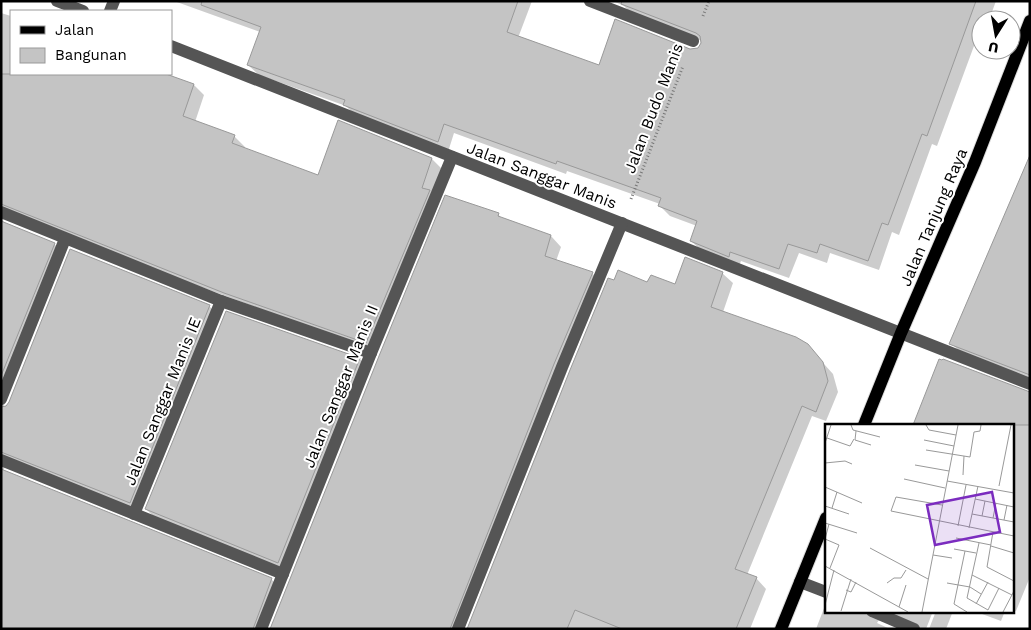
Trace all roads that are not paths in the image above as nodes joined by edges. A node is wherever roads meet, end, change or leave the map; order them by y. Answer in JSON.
{"nodes":[{"id":1,"x":58,"y":1,"type":"edge"},
{"id":2,"x":590,"y":1,"type":"edge"},
{"id":3,"x":80,"y":10,"type":"edge"},
{"id":4,"x":1030,"y":20,"type":"edge"},
{"id":5,"x":693,"y":41,"type":"road end"},
{"id":6,"x":172,"y":46,"type":"edge"},
{"id":7,"x":452,"y":157,"type":"junction"},
{"id":8,"x":1,"y":212,"type":"edge"},
{"id":9,"x":622,"y":223,"type":"junction"},
{"id":10,"x":65,"y":239,"type":"junction"},
{"id":11,"x":221,"y":301,"type":"junction"},
{"id":12,"x":901,"y":333,"type":"junction"},
{"id":13,"x":371,"y":353,"type":"junction"},
{"id":14,"x":1030,"y":384,"type":"edge"},
{"id":15,"x":1,"y":400,"type":"edge"},
{"id":16,"x":864,"y":424,"type":"edge"},
{"id":17,"x":1,"y":460,"type":"edge"},
{"id":18,"x":134,"y":514,"type":"junction"},
{"id":19,"x":825,"y":520,"type":"edge"},
{"id":20,"x":283,"y":574,"type":"junction"},
{"id":21,"x":800,"y":582,"type":"junction"},
{"id":22,"x":825,"y":592,"type":"edge"},
{"id":23,"x":874,"y":612,"type":"edge"},
{"id":24,"x":261,"y":629,"type":"edge"},
{"id":25,"x":458,"y":629,"type":"edge"},
{"id":26,"x":781,"y":629,"type":"edge"},
{"id":27,"x":914,"y":629,"type":"edge"}],
"edges":[{"from":1,"to":3,"type":"street"},
{"from":2,"to":5,"type":"street"},
{"from":4,"to":12,"type":"main road","name":"Jalan Tanjung Raya"},
{"from":6,"to":7,"type":"street","name":"Jalan Sanggar Manis"},
{"from":7,"to":9,"type":"street","name":"Jalan Sanggar Manis"},
{"from":7,"to":13,"type":"street","name":"Jalan Sanggar Manis II"},
{"from":8,"to":10,"type":"street"},
{"from":9,"to":12,"type":"street","name":"Jalan Sanggar Manis"},
{"from":9,"to":25,"type":"street"},
{"from":10,"to":11,"type":"street"},
{"from":10,"to":15,"type":"street"},
{"from":11,"to":13,"type":"street"},
{"from":11,"to":18,"type":"street","name":"Jalan Sanggar Manis IE"},
{"from":12,"to":14,"type":"street","name":"Jalan Sanggar Manis"},
{"from":12,"to":16,"type":"main road","name":"Jalan Tanjung Raya"},
{"from":13,"to":20,"type":"street","name":"Jalan Sanggar Manis II"},
{"from":17,"to":18,"type":"street"},
{"from":18,"to":20,"type":"street"},
{"from":19,"to":21,"type":"main road"},
{"from":20,"to":24,"type":"street","name":"Jalan Sanggar Manis II"},
{"from":21,"to":22,"type":"street"},
{"from":21,"to":26,"type":"main road"},
{"from":23,"to":27,"type":"street"}]}
